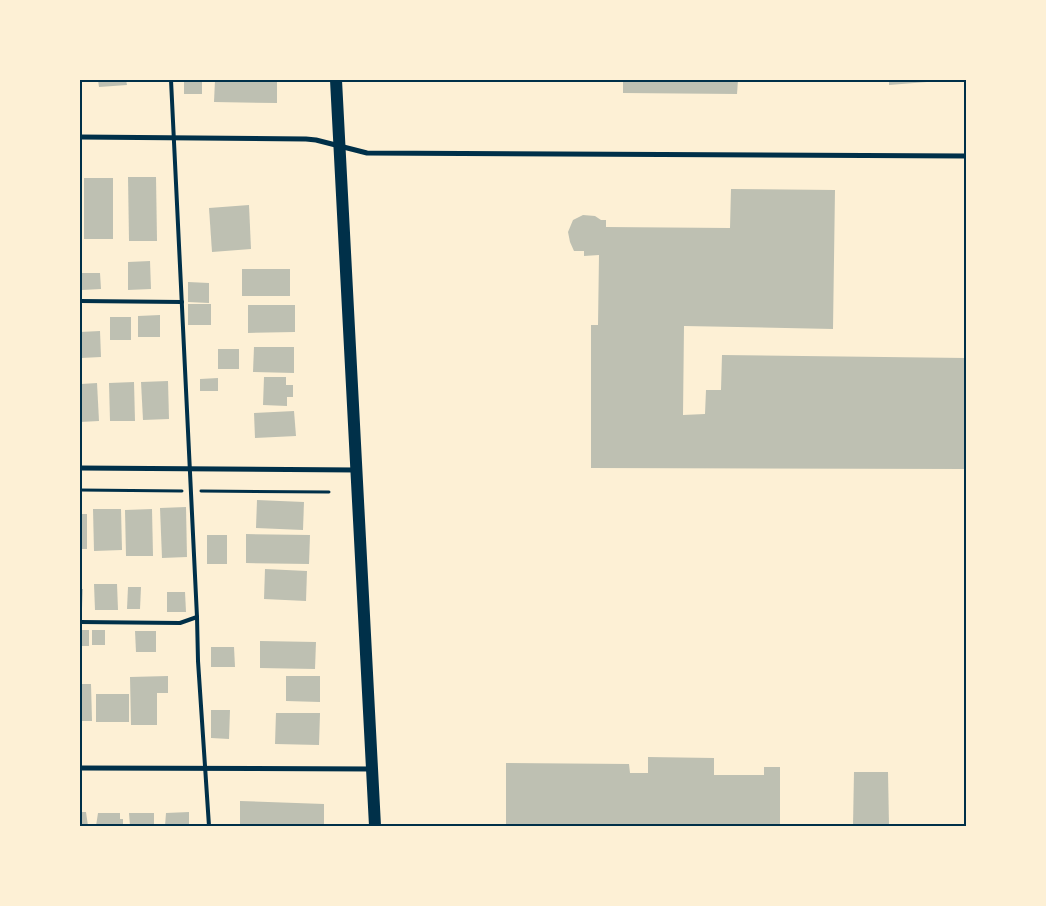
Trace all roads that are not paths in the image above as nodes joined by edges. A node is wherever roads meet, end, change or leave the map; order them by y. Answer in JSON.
{"nodes":[{"id":1,"x":171,"y":80,"type":"edge"},
{"id":2,"x":336,"y":80,"type":"edge"},
{"id":3,"x":80,"y":137,"type":"edge"},
{"id":4,"x":174,"y":138,"type":"junction"},
{"id":5,"x":339,"y":146,"type":"junction"},
{"id":6,"x":966,"y":156,"type":"edge"},
{"id":7,"x":80,"y":300,"type":"edge"},
{"id":8,"x":182,"y":302,"type":"junction"},
{"id":9,"x":80,"y":468,"type":"edge"},
{"id":10,"x":190,"y":469,"type":"junction"},
{"id":11,"x":357,"y":470,"type":"junction"},
{"id":12,"x":197,"y":617,"type":"junction"},
{"id":13,"x":80,"y":622,"type":"edge"},
{"id":14,"x":80,"y":768,"type":"edge"},
{"id":15,"x":206,"y":768,"type":"junction"},
{"id":16,"x":372,"y":769,"type":"junction"},
{"id":17,"x":209,"y":826,"type":"edge"},
{"id":18,"x":375,"y":826,"type":"edge"}],
"edges":[{"from":1,"to":4,"type":"lane"},
{"from":2,"to":5,"type":"main road"},
{"from":3,"to":4,"type":"street"},
{"from":4,"to":5,"type":"street"},
{"from":4,"to":8,"type":"lane"},
{"from":5,"to":6,"type":"street"},
{"from":5,"to":11,"type":"main road"},
{"from":7,"to":8,"type":"lane"},
{"from":8,"to":10,"type":"lane"},
{"from":9,"to":10,"type":"street"},
{"from":10,"to":11,"type":"street"},
{"from":10,"to":12,"type":"lane"},
{"from":11,"to":16,"type":"main road"},
{"from":12,"to":13,"type":"lane"},
{"from":12,"to":15,"type":"lane"},
{"from":14,"to":15,"type":"street"},
{"from":15,"to":16,"type":"street"},
{"from":15,"to":17,"type":"lane"},
{"from":16,"to":18,"type":"main road"}]}
